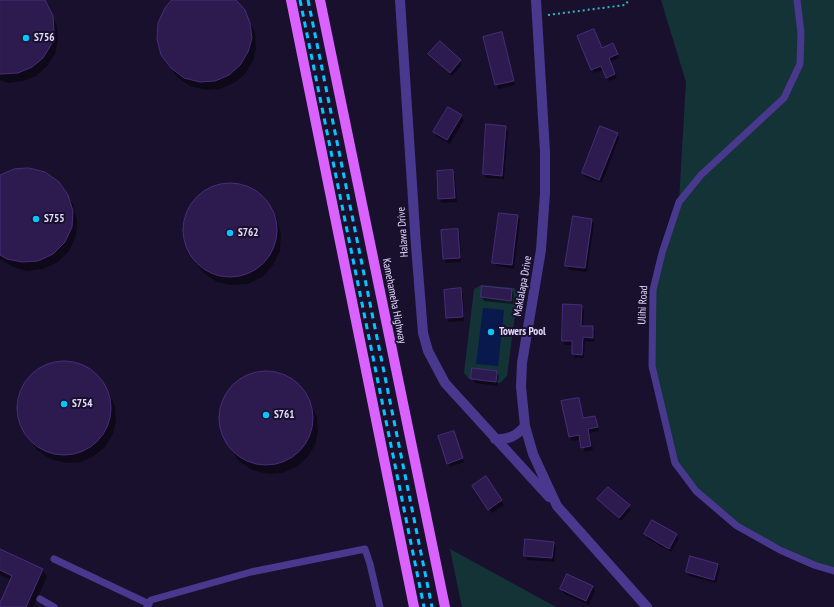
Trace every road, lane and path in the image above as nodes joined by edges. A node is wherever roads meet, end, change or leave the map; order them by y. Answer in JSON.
{"nodes":[{"id":1,"x":291,"y":0,"type":"edge"},
{"id":2,"x":320,"y":0,"type":"edge"},
{"id":3,"x":400,"y":0,"type":"edge"},
{"id":4,"x":536,"y":0,"type":"edge"},
{"id":5,"x":629,"y":0,"type":"edge"},
{"id":6,"x":797,"y":0,"type":"edge"},
{"id":7,"x":537,"y":16,"type":"junction"},
{"id":8,"x":525,"y":426,"type":"junction"},
{"id":9,"x":495,"y":439,"type":"junction"},
{"id":10,"x":557,"y":506,"type":"junction"},
{"id":11,"x":54,"y":559,"type":"dead end"},
{"id":12,"x":834,"y":571,"type":"edge"},
{"id":13,"x":40,"y":599,"type":"dead end"},
{"id":14,"x":148,"y":605,"type":"edge"},
{"id":15,"x":54,"y":607,"type":"edge"},
{"id":16,"x":380,"y":607,"type":"edge"},
{"id":17,"x":414,"y":607,"type":"edge"},
{"id":18,"x":445,"y":607,"type":"edge"},
{"id":19,"x":647,"y":607,"type":"edge"}],
"edges":[{"from":1,"to":17,"type":"main road"},
{"from":2,"to":18,"type":"main road","name":"Kamehameha Highway"},
{"from":3,"to":9,"type":"street","name":"Halawa Drive"},
{"from":4,"to":7,"type":"street","name":"Maklalapa Drive"},
{"from":5,"to":7,"type":"path"},
{"from":6,"to":12,"type":"lane","name":"Ulihi Road"},
{"from":7,"to":8,"type":"street","name":"Maklalapa Drive"},
{"from":8,"to":9,"type":"street"},
{"from":8,"to":10,"type":"street","name":"Maklalapa Drive"},
{"from":9,"to":10,"type":"street","name":"Halawa Drive"},
{"from":10,"to":19,"type":"street","name":"Maklalapa Drive"},
{"from":11,"to":14,"type":"lane"},
{"from":13,"to":15,"type":"lane"},
{"from":14,"to":16,"type":"lane"}]}
